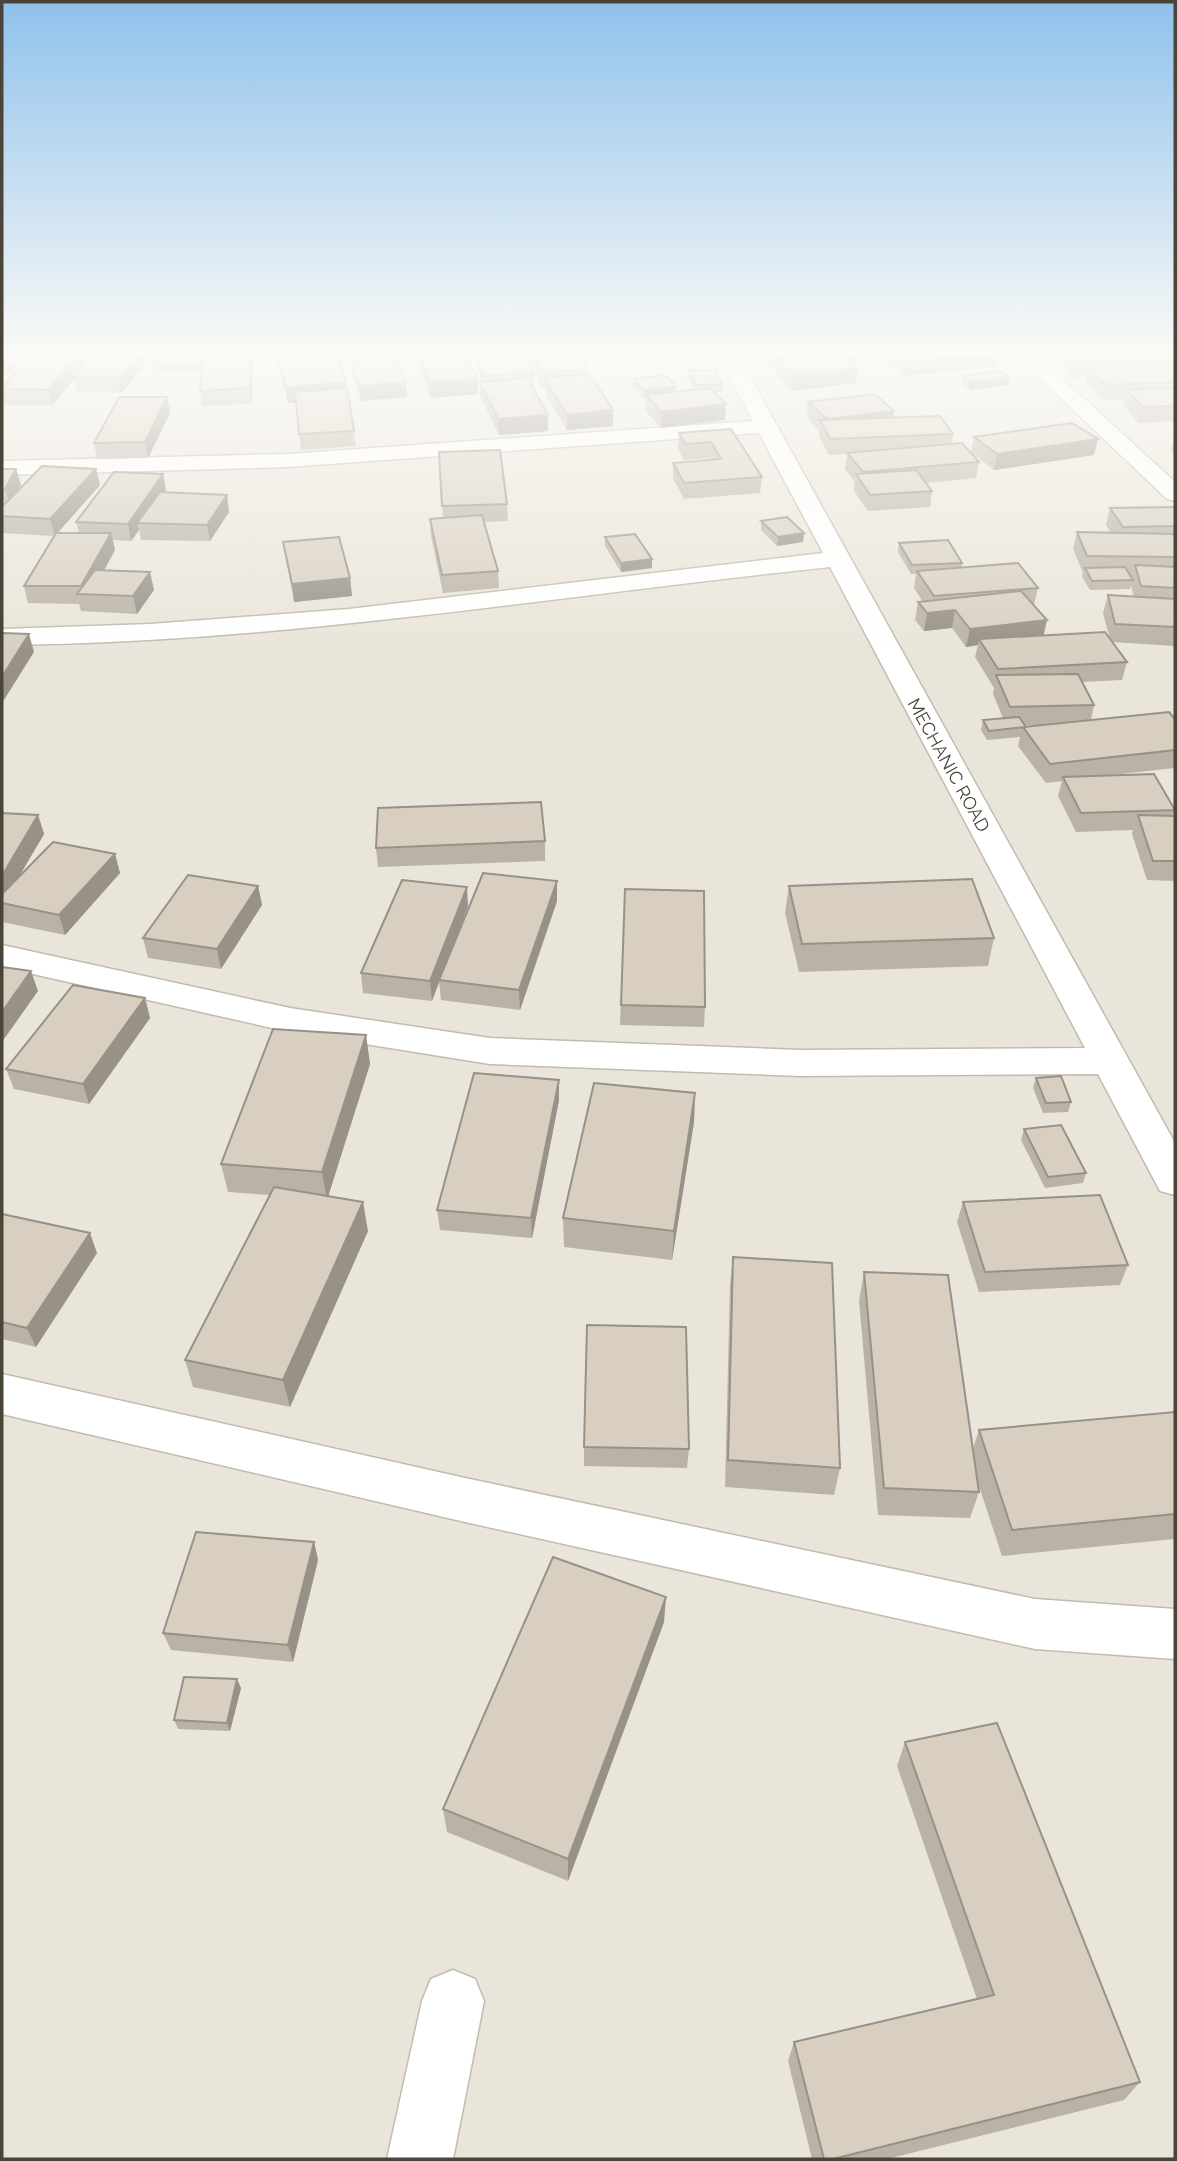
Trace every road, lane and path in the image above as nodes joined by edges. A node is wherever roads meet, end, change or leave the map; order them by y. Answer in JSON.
{"nodes":[{"id":1,"x":452,"y":451,"type":"edge"},
{"id":2,"x":778,"y":451,"type":"edge"},
{"id":3,"x":1129,"y":451,"type":"edge"},
{"id":4,"x":2,"y":468,"type":"edge"},
{"id":5,"x":1175,"y":494,"type":"edge"},
{"id":6,"x":837,"y":559,"type":"junction"},
{"id":7,"x":2,"y":637,"type":"edge"},
{"id":8,"x":2,"y":956,"type":"edge"},
{"id":9,"x":1110,"y":1061,"type":"junction"},
{"id":10,"x":1175,"y":1180,"type":"edge"},
{"id":11,"x":2,"y":1394,"type":"edge"},
{"id":12,"x":1175,"y":1634,"type":"edge"},
{"id":13,"x":453,"y":2001,"type":"dead end"},
{"id":14,"x":419,"y":2159,"type":"edge"}],
"edges":[{"from":1,"to":4,"type":"street"},
{"from":2,"to":6,"type":"street","name":"MECHANIC ROAD"},
{"from":3,"to":5,"type":"street"},
{"from":6,"to":7,"type":"street"},
{"from":6,"to":9,"type":"street","name":"MECHANIC ROAD"},
{"from":8,"to":9,"type":"street"},
{"from":9,"to":10,"type":"street","name":"MECHANIC ROAD"},
{"from":11,"to":12,"type":"street"},
{"from":13,"to":14,"type":"street"}]}
